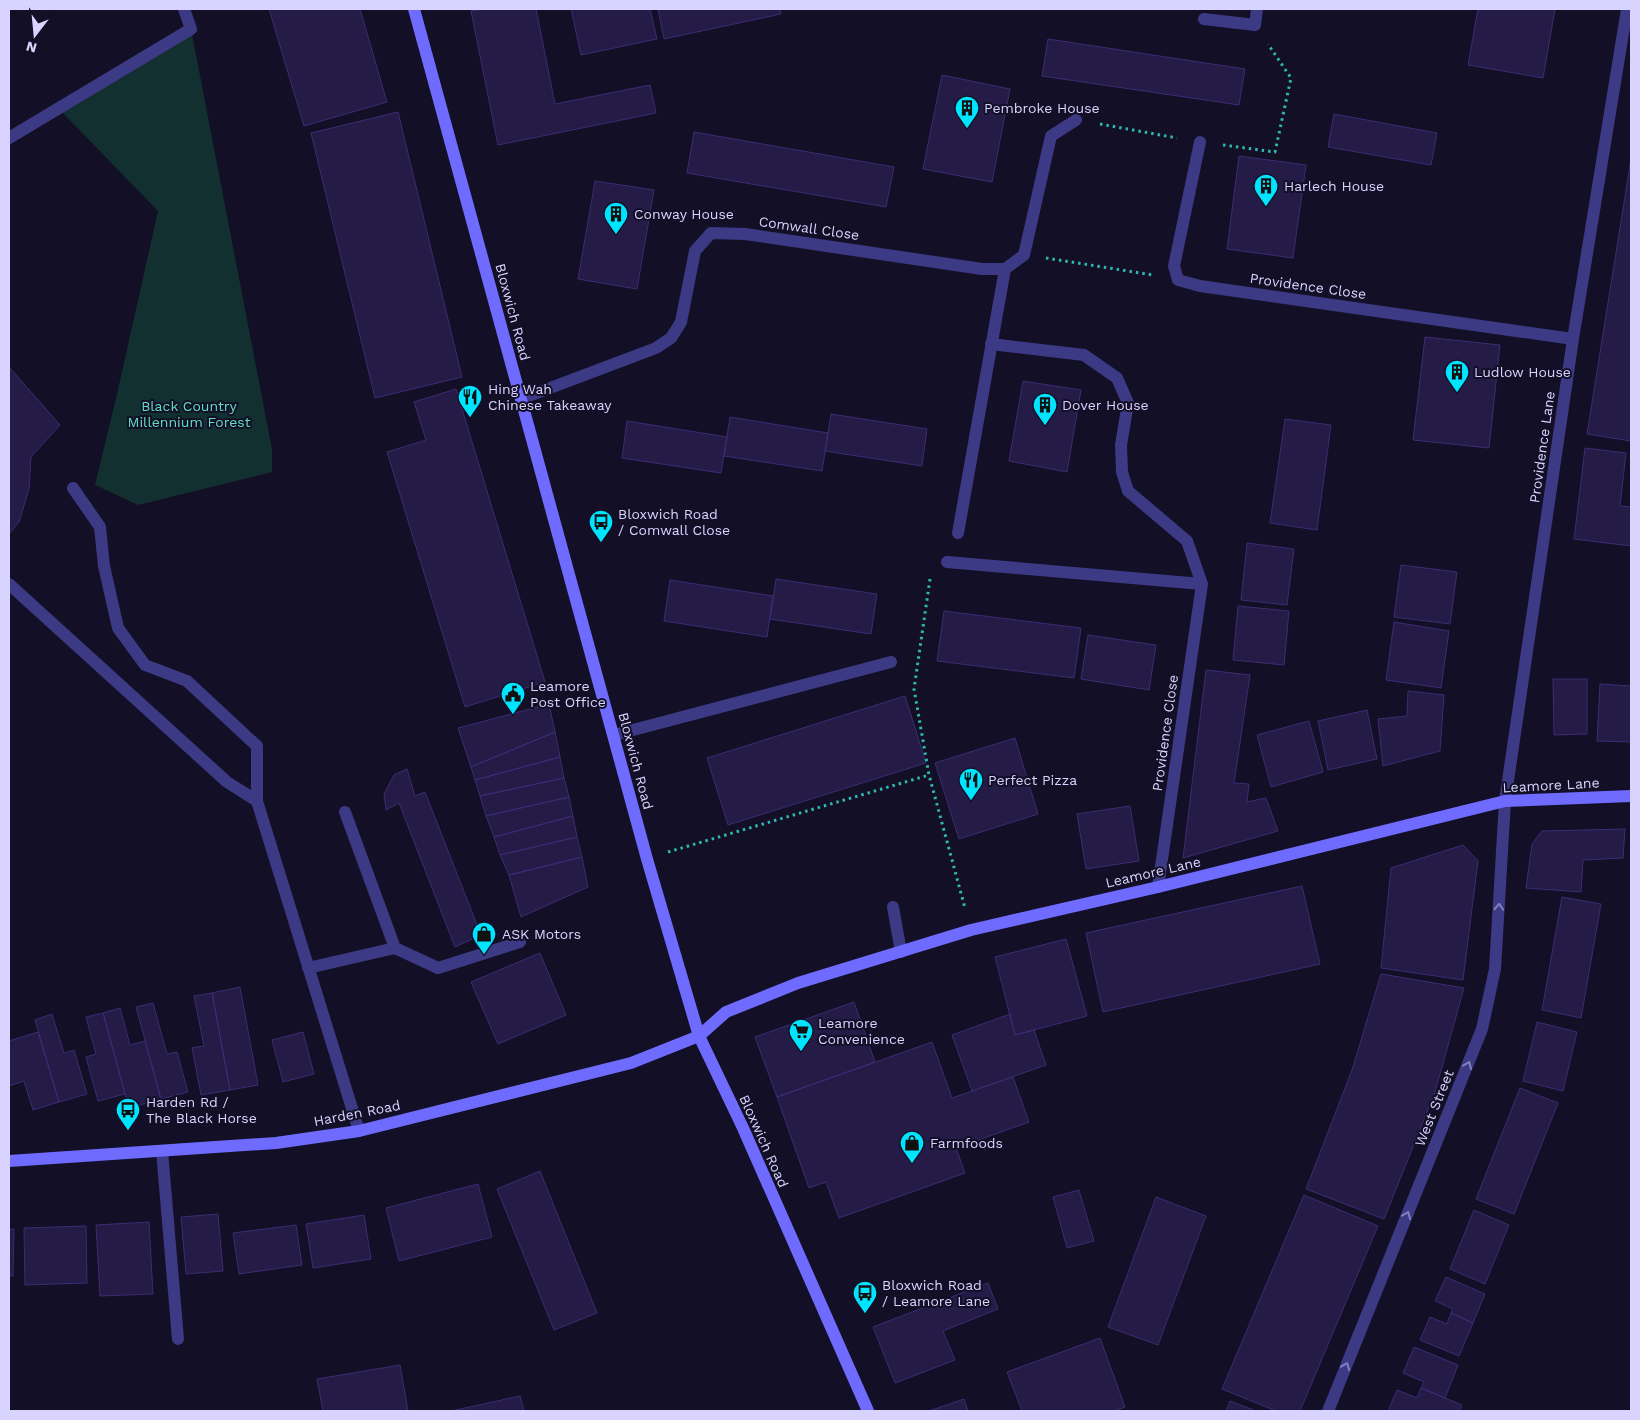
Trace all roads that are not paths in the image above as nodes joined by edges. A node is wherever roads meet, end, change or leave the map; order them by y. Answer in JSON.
{"nodes":[{"id":1,"x":184,"y":9,"type":"edge"},
{"id":2,"x":414,"y":9,"type":"edge"},
{"id":3,"x":1258,"y":9,"type":"edge"},
{"id":4,"x":1627,"y":9,"type":"edge"},
{"id":5,"x":1204,"y":19,"type":"dead end"},
{"id":6,"x":1076,"y":120,"type":"road end"},
{"id":7,"x":9,"y":138,"type":"edge"},
{"id":8,"x":1200,"y":142,"type":"road end"},
{"id":9,"x":1005,"y":269,"type":"junction"},
{"id":10,"x":1573,"y":339,"type":"junction"},
{"id":11,"x":991,"y":344,"type":"junction"},
{"id":12,"x":521,"y":399,"type":"junction"},
{"id":13,"x":74,"y":488,"type":"dead end"},
{"id":14,"x":958,"y":533,"type":"dead end"},
{"id":15,"x":947,"y":562,"type":"dead end"},
{"id":16,"x":9,"y":584,"type":"edge"},
{"id":17,"x":1202,"y":584,"type":"junction"},
{"id":18,"x":892,"y":662,"type":"dead end"},
{"id":19,"x":614,"y":735,"type":"junction"},
{"id":20,"x":1631,"y":796,"type":"edge"},
{"id":21,"x":256,"y":801,"type":"junction"},
{"id":22,"x":1505,"y":801,"type":"junction"},
{"id":23,"x":346,"y":812,"type":"dead end"},
{"id":24,"x":1158,"y":887,"type":"junction"},
{"id":25,"x":893,"y":907,"type":"dead end"},
{"id":26,"x":520,"y":942,"type":"dead end"},
{"id":27,"x":394,"y":948,"type":"junction"},
{"id":28,"x":901,"y":952,"type":"junction"},
{"id":29,"x":308,"y":968,"type":"junction"},
{"id":30,"x":700,"y":1036,"type":"junction"},
{"id":31,"x":359,"y":1131,"type":"junction"},
{"id":32,"x":162,"y":1151,"type":"junction"},
{"id":33,"x":9,"y":1161,"type":"edge"},
{"id":34,"x":178,"y":1339,"type":"dead end"},
{"id":35,"x":868,"y":1411,"type":"edge"},
{"id":36,"x":1328,"y":1411,"type":"edge"}],
"edges":[{"from":1,"to":7,"type":"street"},
{"from":2,"to":12,"type":"street","name":"Bloxwich Road"},
{"from":3,"to":5,"type":"street"},
{"from":4,"to":10,"type":"street","name":"Providence Lane"},
{"from":6,"to":9,"type":"street"},
{"from":8,"to":10,"type":"street","name":"Providence Close"},
{"from":9,"to":11,"type":"street"},
{"from":9,"to":12,"type":"street","name":"Comwall Close"},
{"from":10,"to":22,"type":"street","name":"Providence Lane"},
{"from":11,"to":14,"type":"street"},
{"from":11,"to":17,"type":"street","name":"Providence Close"},
{"from":12,"to":19,"type":"street","name":"Bloxwich Road"},
{"from":13,"to":21,"type":"street"},
{"from":15,"to":17,"type":"street"},
{"from":16,"to":21,"type":"street"},
{"from":17,"to":24,"type":"street","name":"Providence Close"},
{"from":18,"to":19,"type":"street"},
{"from":19,"to":30,"type":"street","name":"Bloxwich Road"},
{"from":20,"to":22,"type":"street","name":"Leamore Lane"},
{"from":21,"to":29,"type":"street"},
{"from":22,"to":24,"type":"street","name":"Leamore Lane"},
{"from":36,"to":22,"type":"street","name":"West Street","one_way":true},
{"from":23,"to":27,"type":"street"},
{"from":24,"to":28,"type":"street","name":"Leamore Lane"},
{"from":25,"to":28,"type":"street"},
{"from":26,"to":27,"type":"street"},
{"from":27,"to":29,"type":"street"},
{"from":28,"to":30,"type":"street","name":"Leamore Lane"},
{"from":29,"to":31,"type":"street"},
{"from":30,"to":31,"type":"street","name":"Harden Road"},
{"from":30,"to":35,"type":"street","name":"Bloxwich Road"},
{"from":31,"to":32,"type":"street","name":"Harden Road"},
{"from":32,"to":33,"type":"street","name":"Harden Road"},
{"from":32,"to":34,"type":"street"}]}
